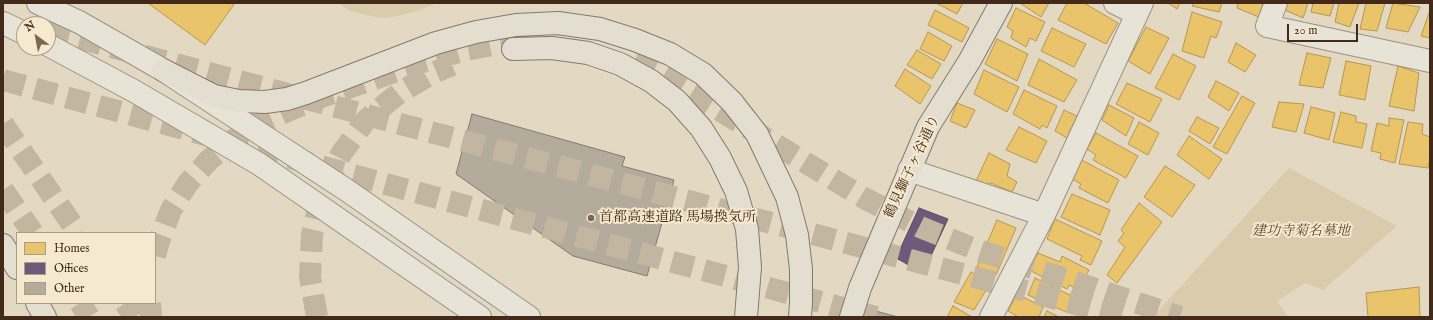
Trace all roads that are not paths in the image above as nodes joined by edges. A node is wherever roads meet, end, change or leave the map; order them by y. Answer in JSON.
{"nodes":[{"id":1,"x":38,"y":3,"type":"edge"},
{"id":2,"x":1002,"y":3,"type":"edge"},
{"id":3,"x":1115,"y":3,"type":"edge"},
{"id":4,"x":1276,"y":3,"type":"edge"},
{"id":5,"x":1140,"y":8,"type":"edge"},
{"id":6,"x":3,"y":23,"type":"edge"},
{"id":7,"x":16,"y":29,"type":"edge"},
{"id":8,"x":56,"y":49,"type":"edge"},
{"id":9,"x":513,"y":49,"type":"tunnel mouth"},
{"id":10,"x":1430,"y":61,"type":"edge"},
{"id":11,"x":163,"y":70,"type":"junction"},
{"id":12,"x":909,"y":170,"type":"junction"},
{"id":13,"x":1044,"y":215,"type":"junction"},
{"id":14,"x":3,"y":245,"type":"edge"},
{"id":15,"x":16,"y":266,"type":"edge"},
{"id":16,"x":38,"y":304,"type":"edge"},
{"id":17,"x":45,"y":317,"type":"edge"},
{"id":18,"x":480,"y":317,"type":"edge"},
{"id":19,"x":529,"y":317,"type":"edge"},
{"id":20,"x":746,"y":317,"type":"edge"},
{"id":21,"x":800,"y":317,"type":"edge"},
{"id":22,"x":851,"y":317,"type":"edge"},
{"id":23,"x":991,"y":317,"type":"edge"}],
"edges":[{"from":1,"to":11,"type":"street"},
{"from":2,"to":12,"type":"main road","name":"鶴見獅子ヶ谷通り"},
{"from":3,"to":5,"type":"street"},
{"from":4,"to":10,"type":"street"},
{"from":5,"to":13,"type":"street"},
{"from":6,"to":7,"type":"street"},
{"from":8,"to":18,"type":"street"},
{"from":9,"to":20,"type":"main road"},
{"from":11,"to":19,"type":"street"},
{"from":11,"to":21,"type":"main road"},
{"from":12,"to":13,"type":"street"},
{"from":12,"to":22,"type":"main road","name":"鶴見獅子ヶ谷通り"},
{"from":13,"to":23,"type":"street"},
{"from":14,"to":15,"type":"main road"},
{"from":16,"to":17,"type":"main road"}]}
